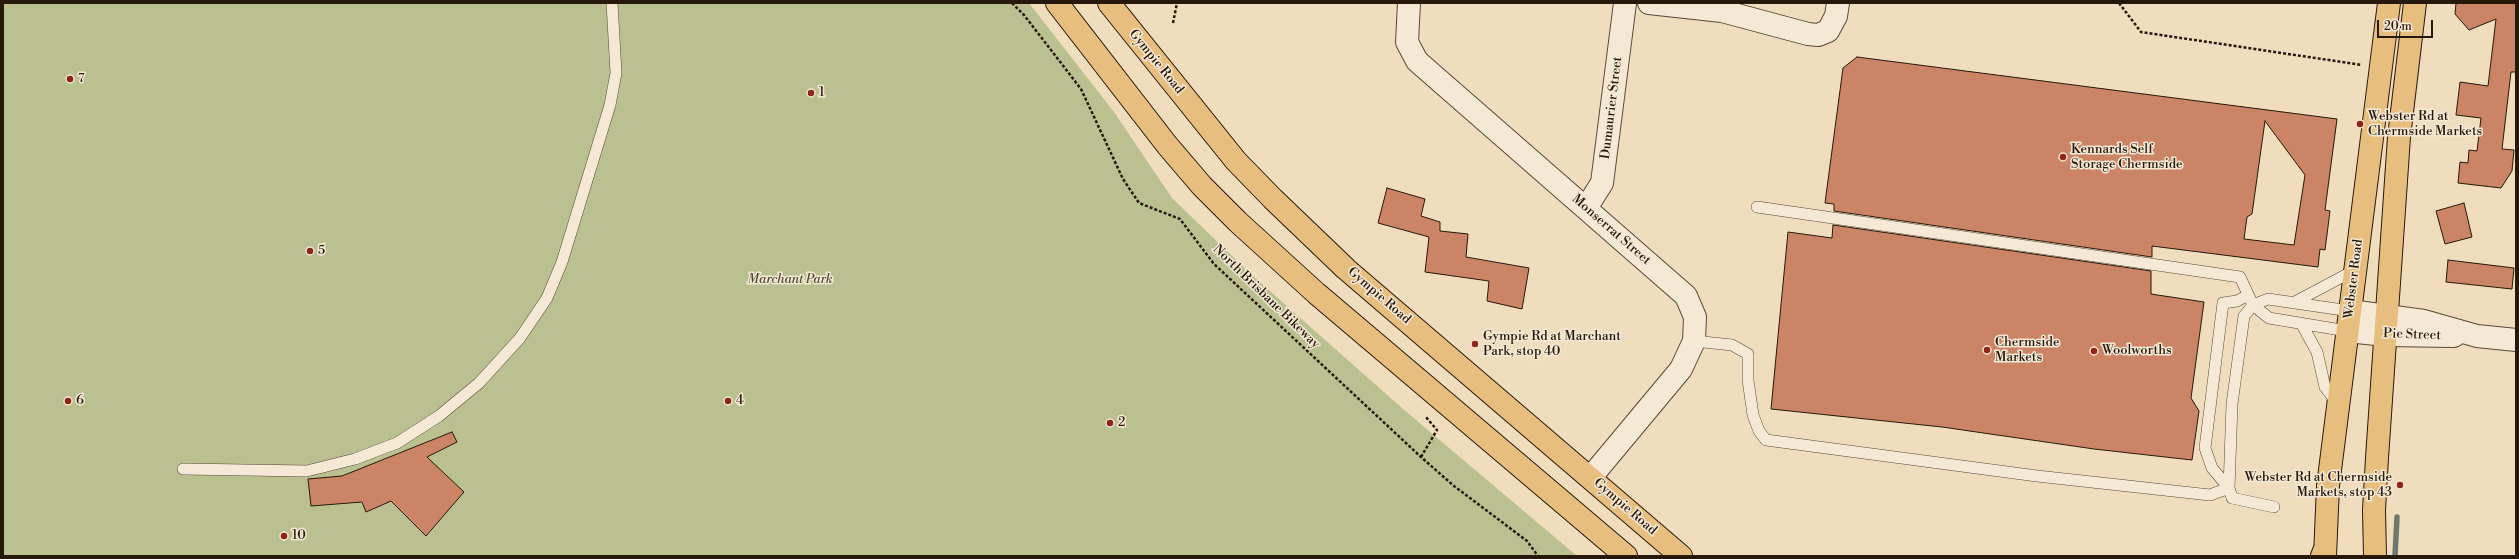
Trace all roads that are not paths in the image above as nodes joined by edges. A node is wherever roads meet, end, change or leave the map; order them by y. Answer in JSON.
{"nodes":[{"id":1,"x":612,"y":3,"type":"edge"},
{"id":2,"x":1057,"y":3,"type":"edge"},
{"id":3,"x":1109,"y":3,"type":"edge"},
{"id":4,"x":1409,"y":3,"type":"edge"},
{"id":5,"x":1625,"y":3,"type":"edge"},
{"id":6,"x":1649,"y":3,"type":"edge"},
{"id":7,"x":1838,"y":3,"type":"edge"},
{"id":8,"x":2389,"y":3,"type":"edge"},
{"id":9,"x":2414,"y":3,"type":"edge"},
{"id":10,"x":1757,"y":206,"type":"dead end"},
{"id":11,"x":1586,"y":208,"type":"junction"},
{"id":12,"x":2355,"y":270,"type":"junction"},
{"id":13,"x":2250,"y":300,"type":"junction"},
{"id":14,"x":2294,"y":303,"type":"junction"},
{"id":15,"x":2349,"y":321,"type":"junction"},
{"id":16,"x":2301,"y":323,"type":"junction"},
{"id":17,"x":2386,"y":326,"type":"junction"},
{"id":18,"x":2516,"y":340,"type":"edge"},
{"id":19,"x":1694,"y":341,"type":"junction"},
{"id":20,"x":2338,"y":403,"type":"junction"},
{"id":21,"x":183,"y":469,"type":"dead end"},
{"id":22,"x":1591,"y":477,"type":"junction"},
{"id":23,"x":2229,"y":488,"type":"junction"},
{"id":24,"x":2274,"y":506,"type":"dead end"},
{"id":25,"x":2324,"y":554,"type":"edge"},
{"id":26,"x":1626,"y":556,"type":"edge"},
{"id":27,"x":1681,"y":556,"type":"edge"},
{"id":28,"x":2375,"y":556,"type":"edge"}],
"edges":[{"from":1,"to":21,"type":"lane"},
{"from":2,"to":26,"type":"main road"},
{"from":3,"to":22,"type":"main road","name":"Gympie Road"},
{"from":4,"to":11,"type":"street","name":"Monserrat Street"},
{"from":5,"to":11,"type":"street","name":"Dumaurier Street"},
{"from":6,"to":7,"type":"street"},
{"from":8,"to":12,"type":"main road","name":"Webster Road"},
{"from":9,"to":17,"type":"main road"},
{"from":10,"to":13,"type":"lane"},
{"from":11,"to":19,"type":"street","name":"Monserrat Street"},
{"from":12,"to":14,"type":"lane"},
{"from":12,"to":15,"type":"main road","name":"Webster Road"},
{"from":13,"to":14,"type":"lane"},
{"from":13,"to":16,"type":"lane"},
{"from":13,"to":23,"type":"lane"},
{"from":13,"to":23,"type":"lane"},
{"from":14,"to":15,"type":"lane"},
{"from":15,"to":16,"type":"lane"},
{"from":15,"to":17,"type":"street","name":"Pie Street"},
{"from":15,"to":20,"type":"main road","name":"Webster Road"},
{"from":16,"to":20,"type":"lane"},
{"from":17,"to":18,"type":"street","name":"Pie Street"},
{"from":17,"to":28,"type":"main road"},
{"from":19,"to":22,"type":"street","name":"Monserrat Street"},
{"from":19,"to":23,"type":"lane"},
{"from":20,"to":25,"type":"main road","name":"Webster Road"},
{"from":22,"to":27,"type":"main road","name":"Gympie Road"},
{"from":23,"to":24,"type":"lane"}]}
